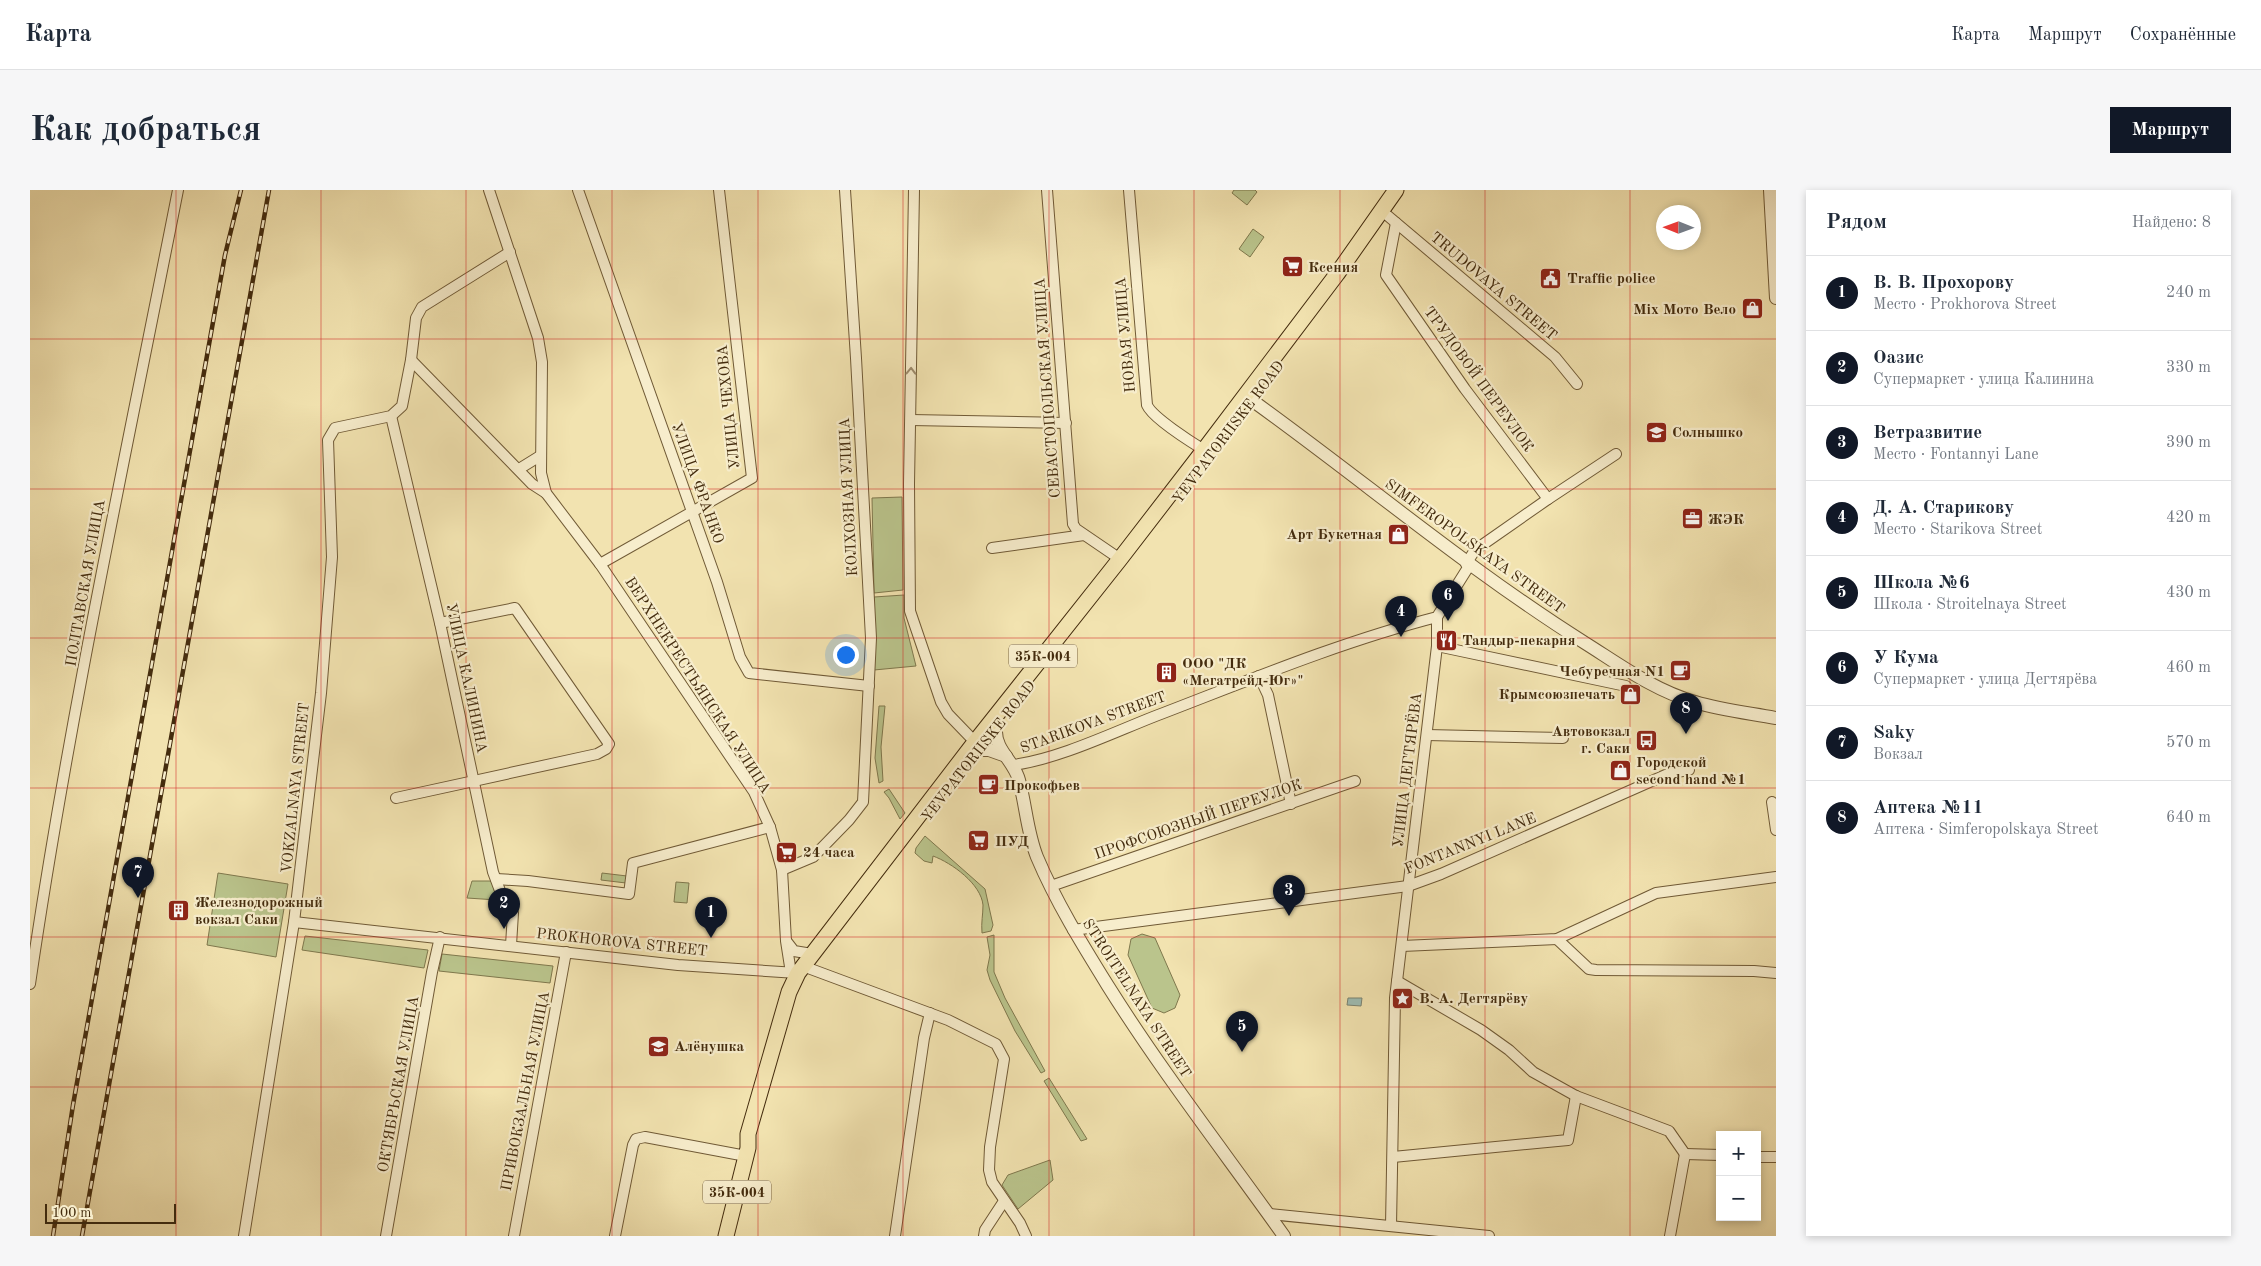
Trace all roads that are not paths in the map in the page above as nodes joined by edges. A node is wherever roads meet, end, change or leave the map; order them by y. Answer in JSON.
{"nodes":[{"id":1,"x":178,"y":190,"type":"edge"},
{"id":2,"x":578,"y":190,"type":"edge"},
{"id":3,"x":719,"y":190,"type":"edge"},
{"id":4,"x":845,"y":190,"type":"edge"},
{"id":5,"x":914,"y":190,"type":"edge"},
{"id":6,"x":1046,"y":190,"type":"edge"},
{"id":7,"x":1129,"y":190,"type":"edge"},
{"id":8,"x":1396,"y":190,"type":"edge"},
{"id":9,"x":1407,"y":190,"type":"edge"},
{"id":10,"x":1770,"y":190,"type":"edge"},
{"id":11,"x":492,"y":192,"type":"edge"},
{"id":12,"x":1392,"y":220,"type":"junction"},
{"id":13,"x":510,"y":252,"type":"junction"},
{"id":14,"x":1776,"y":275,"type":"edge"},
{"id":15,"x":1776,"y":298,"type":"edge"},
{"id":16,"x":410,"y":360,"type":"junction"},
{"id":17,"x":1577,"y":384,"type":"dead end"},
{"id":18,"x":1253,"y":401,"type":"junction"},
{"id":19,"x":391,"y":416,"type":"junction"},
{"id":20,"x":911,"y":420,"type":"junction"},
{"id":21,"x":1066,"y":423,"type":"junction"},
{"id":22,"x":1204,"y":450,"type":"junction"},
{"id":23,"x":1616,"y":454,"type":"dead end"},
{"id":24,"x":540,"y":456,"type":"junction"},
{"id":25,"x":519,"y":469,"type":"junction"},
{"id":26,"x":546,"y":493,"type":"junction"},
{"id":27,"x":1548,"y":499,"type":"junction"},
{"id":28,"x":692,"y":512,"type":"junction"},
{"id":29,"x":1084,"y":535,"type":"junction"},
{"id":30,"x":992,"y":548,"type":"dead end"},
{"id":31,"x":1120,"y":559,"type":"junction"},
{"id":32,"x":600,"y":564,"type":"junction"},
{"id":33,"x":1468,"y":565,"type":"junction"},
{"id":34,"x":1437,"y":617,"type":"junction"},
{"id":35,"x":440,"y":623,"type":"junction"},
{"id":36,"x":1437,"y":646,"type":"junction"},
{"id":37,"x":1259,"y":676,"type":"junction"},
{"id":38,"x":869,"y":682,"type":"junction"},
{"id":39,"x":1626,"y":686,"type":"dead end"},
{"id":40,"x":1776,"y":718,"type":"edge"},
{"id":41,"x":996,"y":730,"type":"junction"},
{"id":42,"x":1427,"y":735,"type":"junction"},
{"id":43,"x":1563,"y":738,"type":"dead end"},
{"id":44,"x":977,"y":746,"type":"junction"},
{"id":45,"x":1009,"y":761,"type":"junction"},
{"id":46,"x":1688,"y":770,"type":"dead end"},
{"id":47,"x":473,"y":781,"type":"junction"},
{"id":48,"x":1355,"y":782,"type":"dead end"},
{"id":49,"x":396,"y":798,"type":"dead end"},
{"id":50,"x":1772,"y":802,"type":"dead end"},
{"id":51,"x":1291,"y":804,"type":"junction"},
{"id":52,"x":770,"y":827,"type":"junction"},
{"id":53,"x":1776,"y":830,"type":"edge"},
{"id":54,"x":782,"y":870,"type":"junction"},
{"id":55,"x":1776,"y":877,"type":"edge"},
{"id":56,"x":496,"y":879,"type":"junction"},
{"id":57,"x":1051,"y":886,"type":"junction"},
{"id":58,"x":1408,"y":886,"type":"junction"},
{"id":59,"x":294,"y":922,"type":"junction"},
{"id":60,"x":1073,"y":930,"type":"junction"},
{"id":61,"x":440,"y":937,"type":"junction"},
{"id":62,"x":1557,"y":939,"type":"junction"},
{"id":63,"x":786,"y":941,"type":"junction"},
{"id":64,"x":511,"y":945,"type":"junction"},
{"id":65,"x":1402,"y":946,"type":"junction"},
{"id":66,"x":566,"y":952,"type":"junction"},
{"id":67,"x":802,"y":967,"type":"junction"},
{"id":68,"x":1776,"y":973,"type":"edge"},
{"id":69,"x":1397,"y":981,"type":"junction"},
{"id":70,"x":30,"y":984,"type":"edge"},
{"id":71,"x":930,"y":1013,"type":"junction"},
{"id":72,"x":1576,"y":1096,"type":"junction"},
{"id":73,"x":747,"y":1152,"type":"junction"},
{"id":74,"x":1685,"y":1154,"type":"junction"},
{"id":75,"x":1716,"y":1155,"type":"edge"},
{"id":76,"x":1761,"y":1156,"type":"edge"},
{"id":77,"x":1393,"y":1157,"type":"junction"},
{"id":78,"x":1776,"y":1157,"type":"edge"},
{"id":79,"x":1004,"y":1201,"type":"junction"},
{"id":80,"x":1269,"y":1214,"type":"junction"},
{"id":81,"x":1391,"y":1226,"type":"junction"},
{"id":82,"x":244,"y":1236,"type":"edge"},
{"id":83,"x":386,"y":1236,"type":"edge"},
{"id":84,"x":514,"y":1236,"type":"edge"},
{"id":85,"x":615,"y":1236,"type":"edge"},
{"id":86,"x":726,"y":1236,"type":"edge"},
{"id":87,"x":895,"y":1236,"type":"edge"},
{"id":88,"x":984,"y":1236,"type":"edge"},
{"id":89,"x":1026,"y":1236,"type":"edge"},
{"id":90,"x":1284,"y":1236,"type":"edge"},
{"id":91,"x":1489,"y":1236,"type":"edge"},
{"id":92,"x":1670,"y":1236,"type":"edge"}],
"edges":[{"from":1,"to":70,"type":"street","name":"ПОЛТАВСКАЯ УЛИЦА"},
{"from":2,"to":28,"type":"street","name":"УЛИЦА ФРАНКО"},
{"from":3,"to":28,"type":"street","name":"УЛИЦА ЧЕХОВА"},
{"from":4,"to":38,"type":"street","name":"КОЛХОЗНАЯ УЛИЦА"},
{"from":20,"to":5,"type":"street","one_way":true},
{"from":6,"to":21,"type":"street","name":"СЕВАСТОПОЛЬСКАЯ УЛИЦА"},
{"from":7,"to":22,"type":"street","name":"НОВАЯ УЛИЦА"},
{"from":8,"to":22,"type":"main road","name":"YEVPATORIISKE ROAD","number":"35К-004"},
{"from":9,"to":12,"type":"main road","name":"YEVPATORIISKE ROAD","number":"35К-004"},
{"from":10,"to":14,"type":"street"},
{"from":11,"to":13,"type":"street","name":"ВЕРХНЕКРЕСТЬЯНСКАЯ УЛИЦА"},
{"from":12,"to":17,"type":"street","name":"TRUDOVAYA STREET"},
{"from":12,"to":18,"type":"main road","name":"YEVPATORIISKE ROAD","number":"35К-004"},
{"from":12,"to":27,"type":"street","name":"ТРУДОВОЙ ПЕРЕУЛОК"},
{"from":13,"to":16,"type":"street"},
{"from":13,"to":24,"type":"street","name":"ВЕРХНЕКРЕСТЬЯНСКАЯ УЛИЦА"},
{"from":14,"to":15,"type":"street"},
{"from":16,"to":19,"type":"street"},
{"from":16,"to":25,"type":"street","name":"ВЕРХНЕКРЕСТЬЯНСКАЯ УЛИЦА"},
{"from":18,"to":33,"type":"street","name":"SIMFEROPOLSKAYA STREET"},
{"from":18,"to":41,"type":"main road","name":"YEVPATORIISKE ROAD","number":"35К-004"},
{"from":19,"to":35,"type":"street","name":"УЛИЦА КАЛИНИНА"},
{"from":19,"to":59,"type":"street","name":"VOKZALNAYA STREET"},
{"from":20,"to":21,"type":"street"},
{"from":20,"to":44,"type":"street"},
{"from":21,"to":29,"type":"street","name":"СЕВАСТОПОЛЬСКАЯ УЛИЦА"},
{"from":22,"to":31,"type":"main road","name":"YEVPATORIISKE ROAD","number":"35К-004"},
{"from":23,"to":27,"type":"street"},
{"from":24,"to":25,"type":"street"},
{"from":24,"to":26,"type":"street","name":"ВЕРХНЕКРЕСТЬЯНСКАЯ УЛИЦА"},
{"from":25,"to":26,"type":"street","name":"ВЕРХНЕКРЕСТЬЯНСКАЯ УЛИЦА"},
{"from":26,"to":32,"type":"street","name":"ВЕРХНЕКРЕСТЬЯНСКАЯ УЛИЦА"},
{"from":27,"to":33,"type":"street"},
{"from":28,"to":32,"type":"street","name":"УЛИЦА ЧЕХОВА"},
{"from":28,"to":38,"type":"street","name":"УЛИЦА ФРАНКО"},
{"from":29,"to":30,"type":"street"},
{"from":29,"to":31,"type":"street","name":"СЕВАСТОПОЛЬСКАЯ УЛИЦА"},
{"from":31,"to":44,"type":"main road","name":"YEVPATORIISKE ROAD","number":"35К-004"},
{"from":32,"to":52,"type":"street","name":"ВЕРХНЕКРЕСТЬЯНСКАЯ УЛИЦА"},
{"from":33,"to":34,"type":"street"},
{"from":33,"to":40,"type":"street","name":"SIMFEROPOLSKAYA STREET"},
{"from":34,"to":36,"type":"street","name":"УЛИЦА ДЕГТЯРЁВА"},
{"from":34,"to":37,"type":"street","name":"STARIKOVA STREET"},
{"from":35,"to":47,"type":"street","name":"УЛИЦА КАЛИНИНА"},
{"from":35,"to":47,"type":"street"},
{"from":36,"to":39,"type":"street"},
{"from":36,"to":42,"type":"street","name":"УЛИЦА ДЕГТЯРЁВА"},
{"from":37,"to":45,"type":"street","name":"STARIKOVA STREET"},
{"from":37,"to":51,"type":"street"},
{"from":38,"to":54,"type":"street","name":"КОЛХОЗНАЯ УЛИЦА"},
{"from":41,"to":44,"type":"main road","name":"YEVPATORIISKE ROAD","number":"35К-004"},
{"from":41,"to":45,"type":"street","name":"STROITELNAYA STREET"},
{"from":42,"to":43,"type":"street"},
{"from":42,"to":58,"type":"street","name":"УЛИЦА ДЕГТЯРЁВА"},
{"from":44,"to":45,"type":"street"},
{"from":44,"to":67,"type":"main road","name":"YEVPATORIISKE ROAD","number":"35К-004"},
{"from":45,"to":57,"type":"street","name":"STROITELNAYA STREET"},
{"from":46,"to":58,"type":"street","name":"FONTANNYI LANE"},
{"from":47,"to":49,"type":"street"},
{"from":47,"to":56,"type":"street","name":"УЛИЦА КАЛИНИНА"},
{"from":48,"to":51,"type":"street","name":"ПРОФСОЮЗНЫЙ ПЕРЕУЛОК"},
{"from":50,"to":53,"type":"street"},
{"from":51,"to":57,"type":"street","name":"ПРОФСОЮЗНЫЙ ПЕРЕУЛОК"},
{"from":52,"to":54,"type":"street","name":"ВЕРХНЕКРЕСТЬЯНСКАЯ УЛИЦА"},
{"from":52,"to":56,"type":"street"},
{"from":54,"to":63,"type":"street","name":"ВЕРХНЕКРЕСТЬЯНСКАЯ УЛИЦА"},
{"from":55,"to":62,"type":"street"},
{"from":56,"to":64,"type":"street","name":"УЛИЦА КАЛИНИНА"},
{"from":57,"to":60,"type":"street","name":"STROITELNAYA STREET"},
{"from":58,"to":60,"type":"street","name":"FONTANNYI LANE"},
{"from":58,"to":65,"type":"street","name":"УЛИЦА ДЕГТЯРЁВА"},
{"from":59,"to":61,"type":"street","name":"PROKHOROVA STREET"},
{"from":59,"to":82,"type":"street","name":"VOKZALNAYA STREET"},
{"from":60,"to":80,"type":"street","name":"STROITELNAYA STREET"},
{"from":61,"to":64,"type":"street","name":"PROKHOROVA STREET"},
{"from":61,"to":83,"type":"street","name":"ОКТЯБРЬСКАЯ УЛИЦА"},
{"from":62,"to":65,"type":"street"},
{"from":62,"to":68,"type":"street"},
{"from":63,"to":67,"type":"street","name":"ВЕРХНЕКРЕСТЬЯНСКАЯ УЛИЦА"},
{"from":63,"to":67,"type":"street"},
{"from":64,"to":66,"type":"street","name":"PROKHOROVA STREET"},
{"from":65,"to":69,"type":"street","name":"УЛИЦА ДЕГТЯРЁВА"},
{"from":66,"to":67,"type":"street","name":"PROKHOROVA STREET"},
{"from":66,"to":84,"type":"street","name":"ПРИВОКЗАЛЬНАЯ УЛИЦА"},
{"from":67,"to":71,"type":"street"},
{"from":67,"to":73,"type":"main road","name":"YEVPATORIISKE ROAD","number":"35К-004"},
{"from":69,"to":72,"type":"street"},
{"from":69,"to":77,"type":"street","name":"УЛИЦА ДЕГТЯРЁВА"},
{"from":71,"to":79,"type":"street"},
{"from":71,"to":87,"type":"street"},
{"from":72,"to":74,"type":"street"},
{"from":72,"to":77,"type":"street"},
{"from":73,"to":85,"type":"street"},
{"from":73,"to":86,"type":"main road","name":"YEVPATORIISKE ROAD","number":"35К-004"},
{"from":74,"to":75,"type":"street"},
{"from":74,"to":92,"type":"street"},
{"from":76,"to":78,"type":"street"},
{"from":77,"to":81,"type":"street","name":"УЛИЦА ДЕГТЯРЁВА"},
{"from":79,"to":88,"type":"street"},
{"from":79,"to":89,"type":"street"},
{"from":80,"to":81,"type":"street"},
{"from":80,"to":90,"type":"street","name":"STROITELNAYA STREET"},
{"from":81,"to":91,"type":"street"}]}
